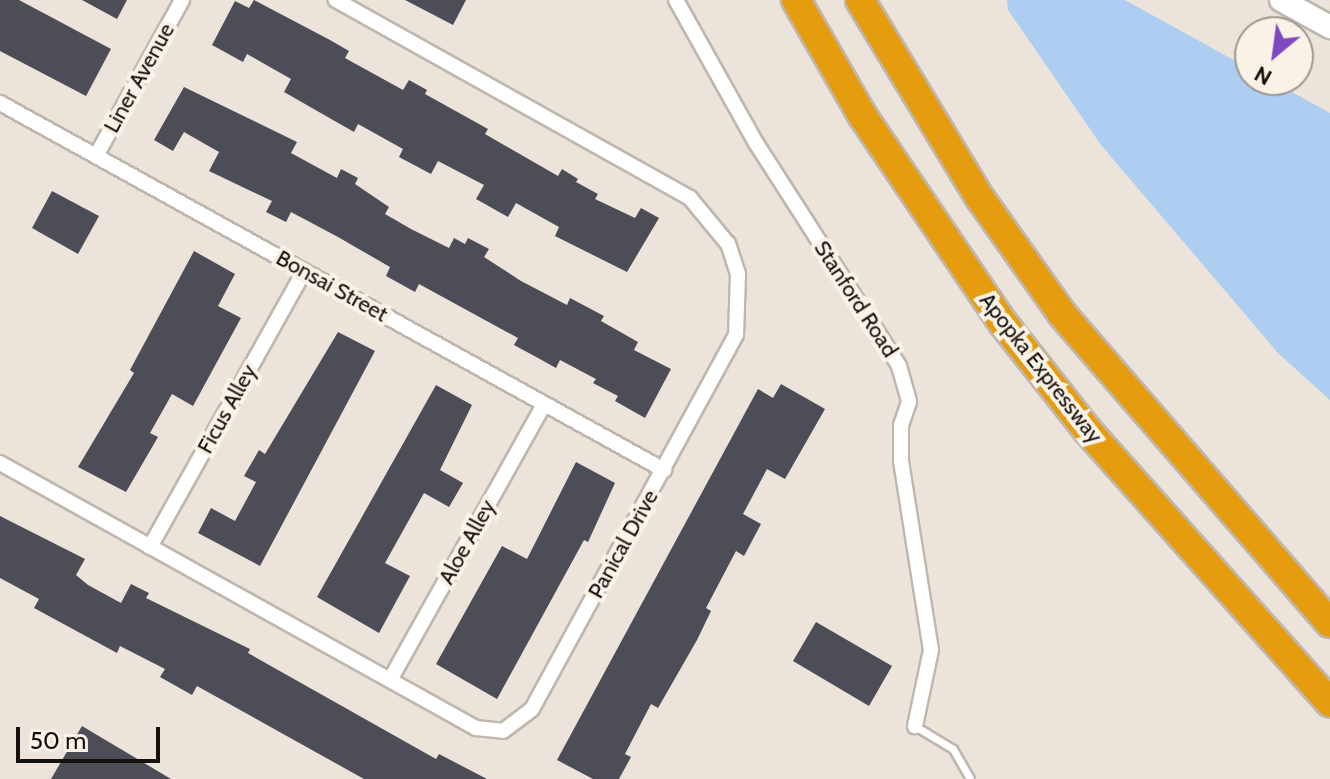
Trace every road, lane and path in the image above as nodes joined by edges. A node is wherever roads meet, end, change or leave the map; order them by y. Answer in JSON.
{"nodes":[{"id":1,"x":182,"y":0,"type":"edge"},
{"id":2,"x":676,"y":0,"type":"edge"},
{"id":3,"x":796,"y":0,"type":"edge"},
{"id":4,"x":860,"y":0,"type":"edge"},
{"id":5,"x":1281,"y":0,"type":"edge"},
{"id":6,"x":345,"y":2,"type":"edge"},
{"id":7,"x":1306,"y":6,"type":"edge"},
{"id":8,"x":1330,"y":27,"type":"edge"},
{"id":9,"x":0,"y":103,"type":"edge"},
{"id":10,"x":96,"y":156,"type":"junction"},
{"id":11,"x":304,"y":271,"type":"junction"},
{"id":12,"x":544,"y":404,"type":"junction"},
{"id":13,"x":0,"y":463,"type":"edge"},
{"id":14,"x":664,"y":470,"type":"junction"},
{"id":15,"x":150,"y":547,"type":"junction"},
{"id":16,"x":1330,"y":623,"type":"edge"},
{"id":17,"x":390,"y":680,"type":"junction"},
{"id":18,"x":1330,"y":703,"type":"edge"},
{"id":19,"x":915,"y":726,"type":"joint"},
{"id":20,"x":970,"y":779,"type":"edge"}],
"edges":[{"from":1,"to":10,"type":"street","name":"Liner Avenue"},
{"from":2,"to":19,"type":"street","name":"Stanford Road"},
{"from":3,"to":18,"type":"highway","name":"Apopka Expressway"},
{"from":4,"to":16,"type":"highway"},
{"from":5,"to":7,"type":"main road"},
{"from":6,"to":14,"type":"street","name":"Panical Drive"},
{"from":7,"to":8,"type":"main road"},
{"from":9,"to":10,"type":"street","name":"Bonsai Street"},
{"from":10,"to":11,"type":"street","name":"Bonsai Street"},
{"from":11,"to":12,"type":"street","name":"Bonsai Street"},
{"from":11,"to":15,"type":"street","name":"Ficus Alley"},
{"from":12,"to":14,"type":"street","name":"Bonsai Street"},
{"from":12,"to":17,"type":"street","name":"Aloe Alley"},
{"from":13,"to":15,"type":"street","name":"Panical Drive"},
{"from":14,"to":17,"type":"street","name":"Panical Drive"},
{"from":15,"to":17,"type":"street","name":"Panical Drive"},
{"from":19,"to":20,"type":"lane"}]}
